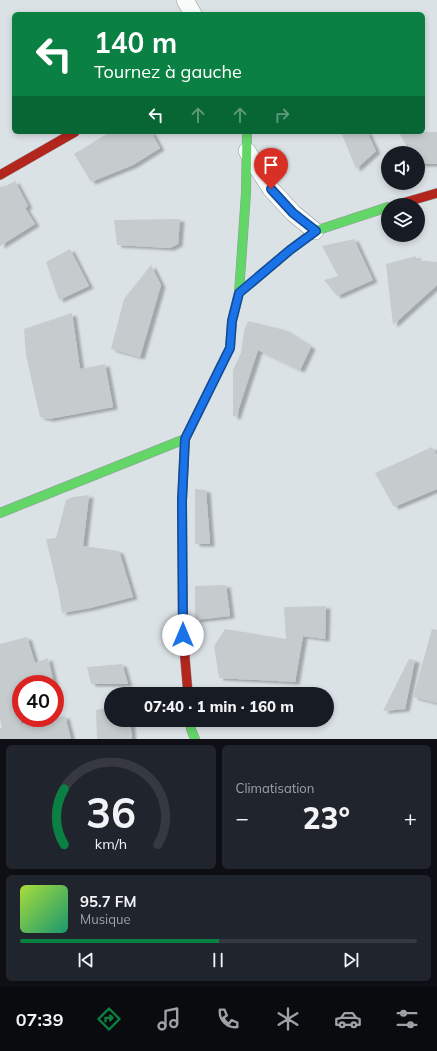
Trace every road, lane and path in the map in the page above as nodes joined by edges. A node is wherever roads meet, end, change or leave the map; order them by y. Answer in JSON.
{"nodes":[{"id":1,"x":184,"y":0,"type":"edge"},
{"id":2,"x":192,"y":12,"type":"edge"},
{"id":3,"x":72,"y":134,"type":"edge"},
{"id":4,"x":247,"y":134,"type":"edge"},
{"id":5,"x":247,"y":151,"type":"junction"},
{"id":6,"x":0,"y":175,"type":"edge"},
{"id":7,"x":437,"y":193,"type":"edge"},
{"id":8,"x":420,"y":198,"type":"edge"},
{"id":9,"x":381,"y":209,"type":"edge"},
{"id":10,"x":316,"y":231,"type":"junction"},
{"id":11,"x":239,"y":293,"type":"junction"},
{"id":12,"x":185,"y":439,"type":"junction"},
{"id":13,"x":0,"y":513,"type":"edge"},
{"id":14,"x":187,"y":687,"type":"edge"},
{"id":15,"x":191,"y":727,"type":"edge"},
{"id":16,"x":195,"y":739,"type":"edge"}],
"edges":[{"from":1,"to":2,"type":"street"},
{"from":3,"to":6,"type":"street"},
{"from":4,"to":5,"type":"street"},
{"from":5,"to":10,"type":"street"},
{"from":5,"to":11,"type":"street"},
{"from":7,"to":8,"type":"street"},
{"from":9,"to":10,"type":"street"},
{"from":10,"to":11,"type":"street"},
{"from":11,"to":12,"type":"street"},
{"from":12,"to":13,"type":"street"},
{"from":12,"to":14,"type":"street"},
{"from":15,"to":16,"type":"street"}]}
